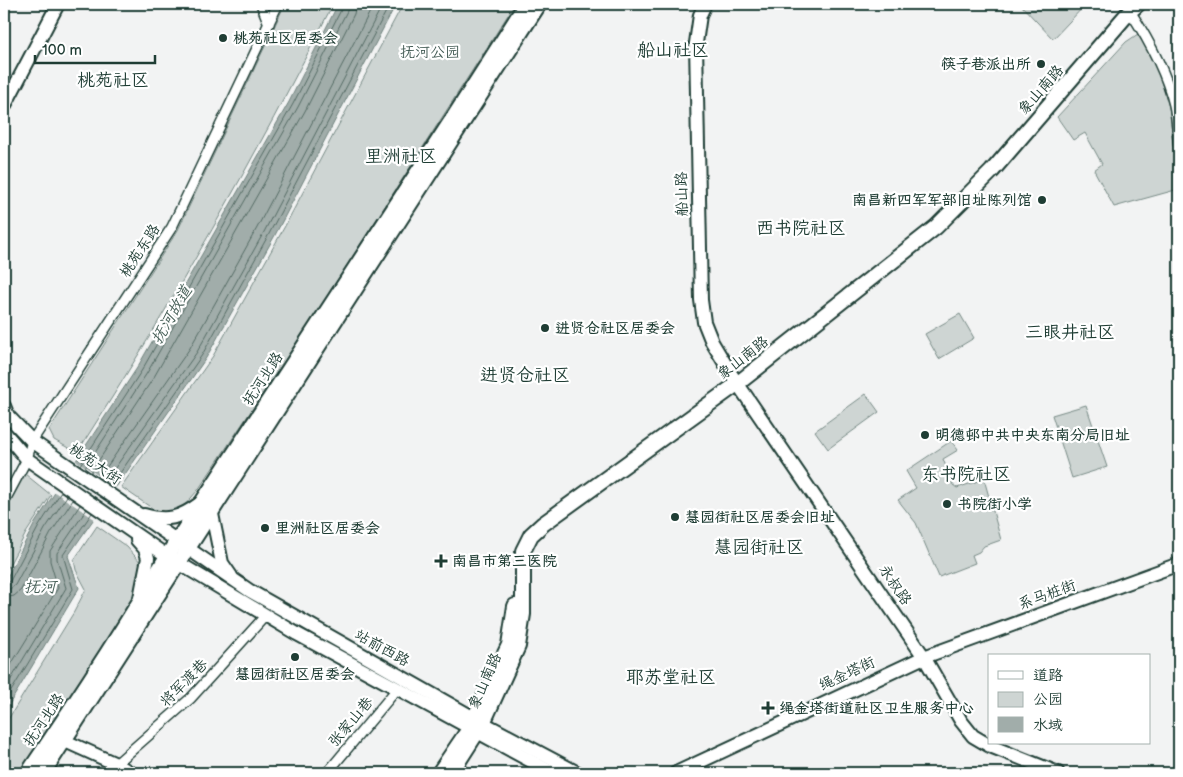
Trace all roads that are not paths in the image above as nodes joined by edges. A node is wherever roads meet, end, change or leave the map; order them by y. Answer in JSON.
{"nodes":[{"id":1,"x":58,"y":4,"type":"edge"},
{"id":2,"x":261,"y":4,"type":"edge"},
{"id":3,"x":278,"y":4,"type":"edge"},
{"id":4,"x":526,"y":4,"type":"edge"},
{"id":5,"x":540,"y":4,"type":"edge"},
{"id":6,"x":705,"y":4,"type":"edge"},
{"id":7,"x":1131,"y":6,"type":"edge"},
{"id":8,"x":269,"y":24,"type":"junction"},
{"id":9,"x":4,"y":107,"type":"edge"},
{"id":10,"x":1179,"y":147,"type":"edge"},
{"id":11,"x":735,"y":381,"type":"junction"},
{"id":12,"x":4,"y":406,"type":"edge"},
{"id":13,"x":4,"y":432,"type":"edge"},
{"id":14,"x":32,"y":441,"type":"junction"},
{"id":15,"x":27,"y":459,"type":"junction"},
{"id":16,"x":4,"y":502,"type":"edge"},
{"id":17,"x":202,"y":503,"type":"junction"},
{"id":18,"x":136,"y":513,"type":"junction"},
{"id":19,"x":212,"y":514,"type":"junction"},
{"id":20,"x":129,"y":530,"type":"junction"},
{"id":21,"x":177,"y":541,"type":"junction"},
{"id":22,"x":189,"y":549,"type":"junction"},
{"id":23,"x":166,"y":556,"type":"junction"},
{"id":24,"x":179,"y":564,"type":"junction"},
{"id":25,"x":1179,"y":564,"type":"edge"},
{"id":26,"x":233,"y":580,"type":"junction"},
{"id":27,"x":139,"y":604,"type":"junction"},
{"id":28,"x":266,"y":615,"type":"junction"},
{"id":29,"x":924,"y":656,"type":"junction"},
{"id":30,"x":397,"y":689,"type":"junction"},
{"id":31,"x":476,"y":726,"type":"junction"},
{"id":32,"x":65,"y":741,"type":"junction"},
{"id":33,"x":116,"y":764,"type":"junction"},
{"id":34,"x":28,"y":773,"type":"edge"},
{"id":35,"x":43,"y":773,"type":"edge"},
{"id":36,"x":131,"y":773,"type":"edge"},
{"id":37,"x":326,"y":773,"type":"edge"},
{"id":38,"x":439,"y":773,"type":"edge"},
{"id":39,"x":451,"y":773,"type":"edge"},
{"id":40,"x":553,"y":773,"type":"edge"},
{"id":41,"x":578,"y":773,"type":"edge"},
{"id":42,"x":676,"y":773,"type":"edge"},
{"id":43,"x":1058,"y":773,"type":"edge"}],
"edges":[{"from":1,"to":9,"type":"main road"},
{"from":2,"to":8,"type":"street"},
{"from":3,"to":8,"type":"street","name":"桃苑东路"},
{"from":4,"to":17,"type":"main road","name":"抚河北路"},
{"from":5,"to":19,"type":"main road","name":"抚河北路"},
{"from":6,"to":11,"type":"main road","name":"船山路"},
{"from":7,"to":10,"type":"street"},
{"from":7,"to":11,"type":"main road","name":"象山南路"},
{"from":8,"to":14,"type":"street","name":"桃苑东路"},
{"from":11,"to":29,"type":"main road","name":"永叔路"},
{"from":11,"to":31,"type":"main road","name":"象山南路"},
{"from":12,"to":14,"type":"main road","name":"桃苑大街"},
{"from":13,"to":15,"type":"main road"},
{"from":14,"to":15,"type":"street","name":"桃苑东路"},
{"from":14,"to":18,"type":"main road","name":"桃苑大街"},
{"from":15,"to":16,"type":"street","name":"桃苑东路"},
{"from":15,"to":20,"type":"main road"},
{"from":17,"to":18,"type":"main road"},
{"from":17,"to":21,"type":"main road","name":"抚河北路"},
{"from":18,"to":21,"type":"main road","name":"桃苑大街"},
{"from":19,"to":22,"type":"main road","name":"抚河北路"},
{"from":19,"to":26,"type":"main road"},
{"from":20,"to":23,"type":"main road"},
{"from":20,"to":27,"type":"main road"},
{"from":21,"to":22,"type":"main road","name":"站前西路"},
{"from":21,"to":23,"type":"main road","name":"抚河北路"},
{"from":22,"to":24,"type":"main road","name":"抚河北路"},
{"from":22,"to":26,"type":"main road","name":"站前西路"},
{"from":23,"to":24,"type":"main road","name":"站前西路"},
{"from":23,"to":27,"type":"main road","name":"抚河北路"},
{"from":24,"to":28,"type":"main road","name":"站前西路"},
{"from":24,"to":32,"type":"main road","name":"抚河北路"},
{"from":25,"to":29,"type":"main road","name":"系马桩街"},
{"from":26,"to":31,"type":"main road","name":"站前西路"},
{"from":27,"to":34,"type":"main road","name":"抚河北路"},
{"from":28,"to":30,"type":"main road","name":"站前西路"},
{"from":28,"to":33,"type":"street","name":"将军渡巷"},
{"from":29,"to":42,"type":"main road","name":"绳金塔街"},
{"from":29,"to":43,"type":"main road","name":"永叔路"},
{"from":30,"to":31,"type":"main road","name":"站前西路"},
{"from":30,"to":37,"type":"street","name":"张家山巷"},
{"from":31,"to":38,"type":"main road","name":"象山南路"},
{"from":31,"to":39,"type":"main road","name":"象山南路"},
{"from":31,"to":40,"type":"main road","name":"站前西路"},
{"from":31,"to":41,"type":"main road","name":"站前西路"},
{"from":32,"to":33,"type":"main road"},
{"from":32,"to":35,"type":"main road","name":"抚河北路"},
{"from":33,"to":36,"type":"main road"}]}
